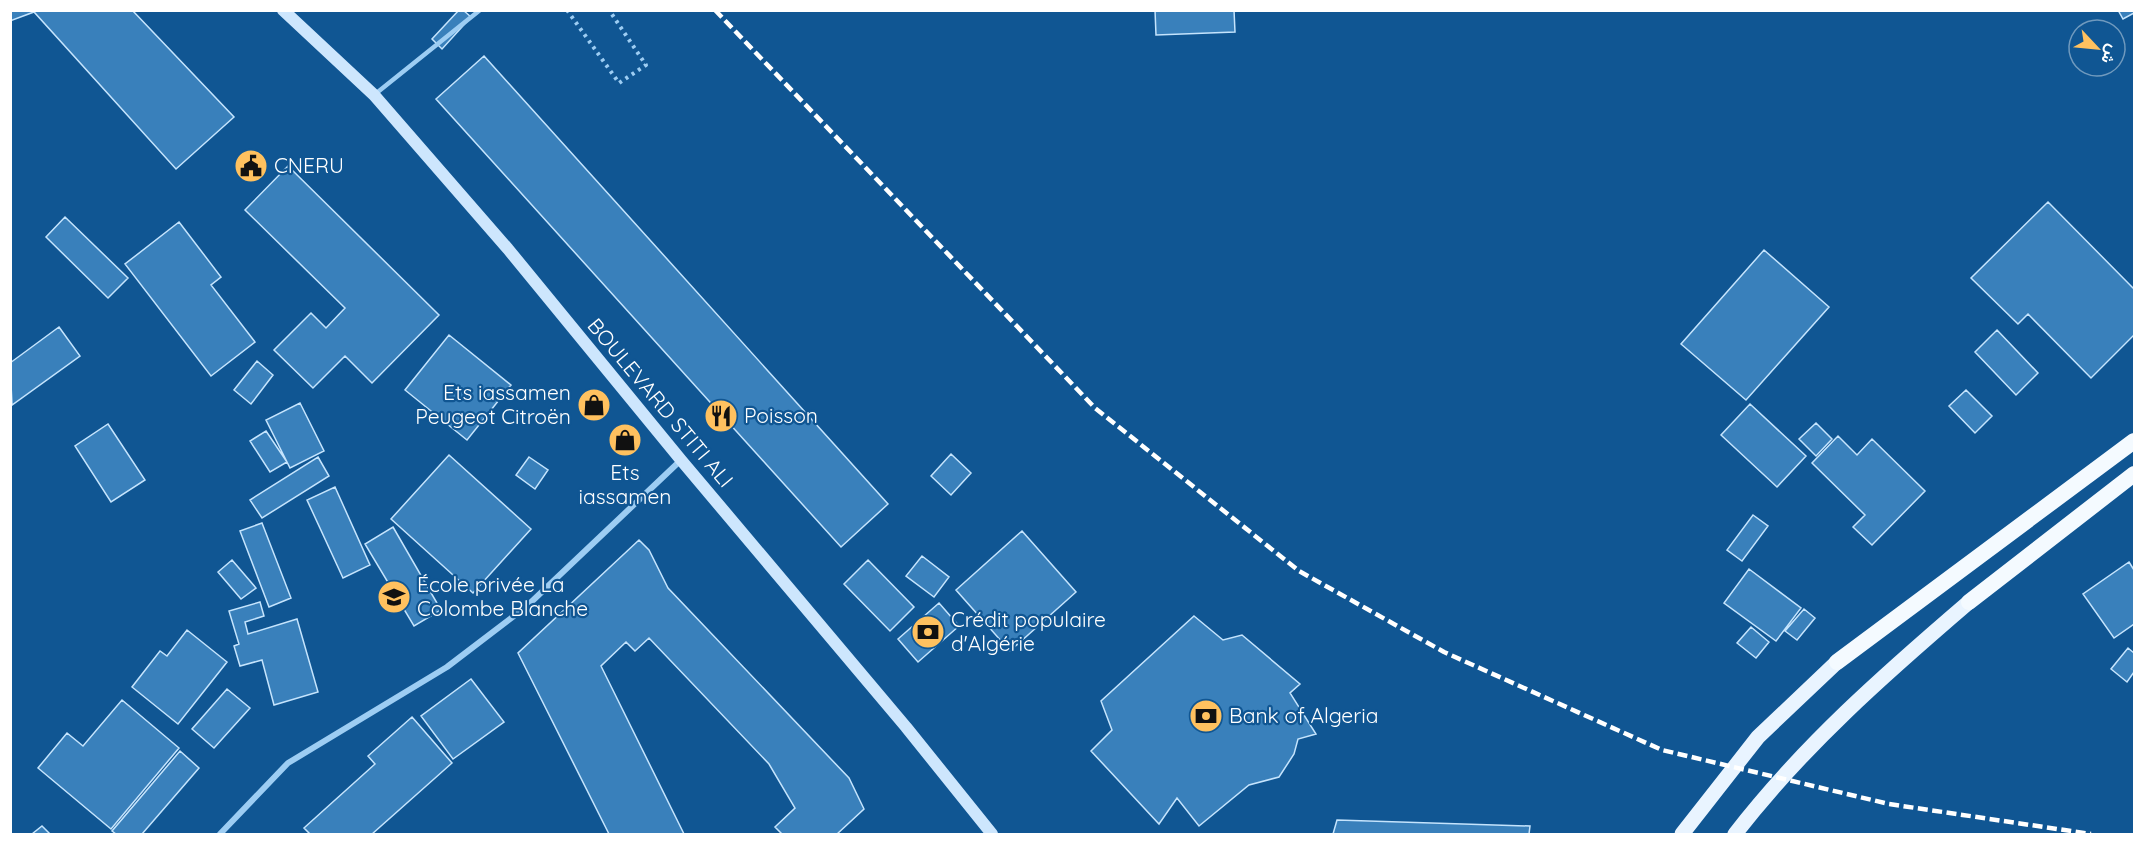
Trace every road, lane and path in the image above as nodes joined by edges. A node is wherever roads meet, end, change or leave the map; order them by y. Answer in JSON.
{"nodes":[{"id":1,"x":284,"y":10,"type":"edge"},
{"id":2,"x":480,"y":10,"type":"edge"},
{"id":3,"x":567,"y":10,"type":"edge"},
{"id":4,"x":609,"y":10,"type":"edge"},
{"id":5,"x":374,"y":95,"type":"junction"},
{"id":6,"x":2134,"y":441,"type":"edge"},
{"id":7,"x":681,"y":460,"type":"junction"},
{"id":8,"x":2134,"y":474,"type":"edge"},
{"id":9,"x":1970,"y":602,"type":"joint"},
{"id":10,"x":1837,"y":662,"type":"joint"},
{"id":11,"x":220,"y":834,"type":"edge"},
{"id":12,"x":992,"y":834,"type":"edge"},
{"id":13,"x":1682,"y":834,"type":"edge"},
{"id":14,"x":1735,"y":834,"type":"edge"}],
"edges":[{"from":1,"to":5,"type":"main road","name":"BOULEVARD STITI ALI"},
{"from":2,"to":5,"type":"lane"},
{"from":3,"to":4,"type":"path"},
{"from":5,"to":7,"type":"main road","name":"BOULEVARD STITI ALI"},
{"from":6,"to":10,"type":"highway"},
{"from":7,"to":11,"type":"street"},
{"from":7,"to":12,"type":"main road","name":"BOULEVARD STITI ALI"},
{"from":8,"to":9,"type":"highway"},
{"from":9,"to":14,"type":"main road"},
{"from":10,"to":13,"type":"main road"}]}
